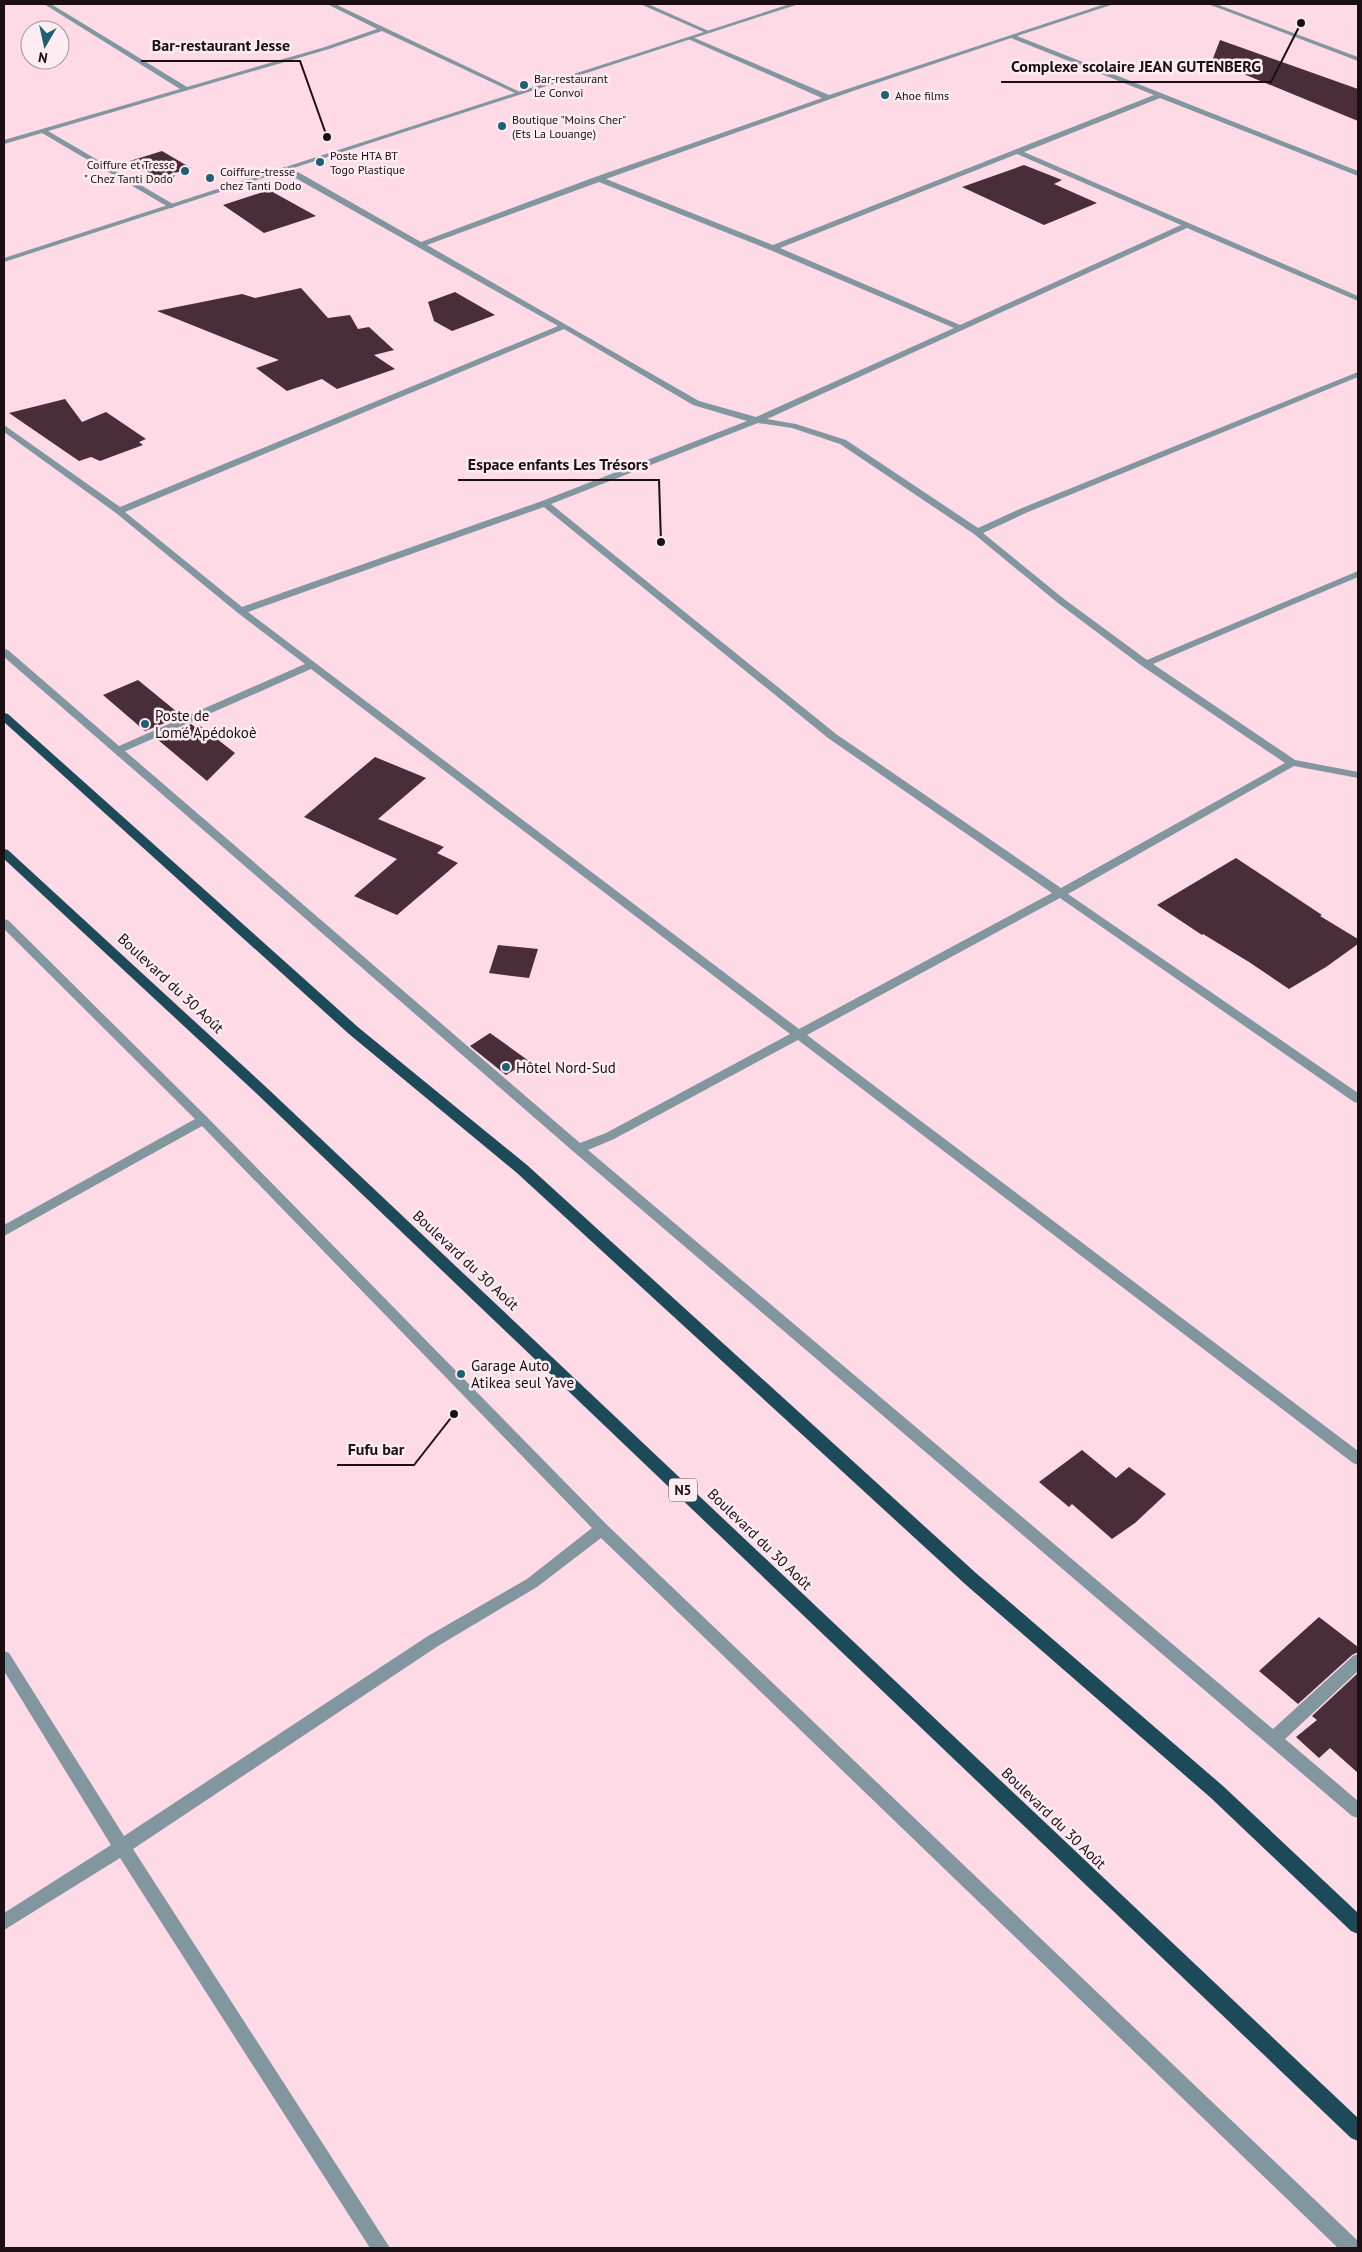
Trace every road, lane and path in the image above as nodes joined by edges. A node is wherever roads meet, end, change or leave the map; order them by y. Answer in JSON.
{"nodes":[{"id":1,"x":47,"y":4,"type":"edge"},
{"id":2,"x":330,"y":4,"type":"edge"},
{"id":3,"x":643,"y":4,"type":"edge"},
{"id":4,"x":796,"y":4,"type":"edge"},
{"id":5,"x":1111,"y":4,"type":"edge"},
{"id":6,"x":1211,"y":4,"type":"edge"},
{"id":7,"x":382,"y":29,"type":"junction"},
{"id":8,"x":708,"y":32,"type":"junction"},
{"id":9,"x":1011,"y":36,"type":"junction"},
{"id":10,"x":690,"y":38,"type":"junction"},
{"id":11,"x":1358,"y":59,"type":"edge"},
{"id":12,"x":184,"y":88,"type":"junction"},
{"id":13,"x":519,"y":93,"type":"junction"},
{"id":14,"x":1161,"y":95,"type":"junction"},
{"id":15,"x":829,"y":98,"type":"junction"},
{"id":16,"x":41,"y":130,"type":"junction"},
{"id":17,"x":4,"y":142,"type":"edge"},
{"id":18,"x":1016,"y":151,"type":"junction"},
{"id":19,"x":286,"y":169,"type":"junction"},
{"id":20,"x":1358,"y":174,"type":"edge"},
{"id":21,"x":598,"y":179,"type":"junction"},
{"id":22,"x":170,"y":206,"type":"junction"},
{"id":23,"x":1187,"y":225,"type":"junction"},
{"id":24,"x":421,"y":245,"type":"junction"},
{"id":25,"x":773,"y":248,"type":"junction"},
{"id":26,"x":4,"y":260,"type":"edge"},
{"id":27,"x":1358,"y":299,"type":"edge"},
{"id":28,"x":564,"y":326,"type":"junction"},
{"id":29,"x":961,"y":328,"type":"junction"},
{"id":30,"x":1358,"y":374,"type":"edge"},
{"id":31,"x":757,"y":420,"type":"junction"},
{"id":32,"x":4,"y":428,"type":"edge"},
{"id":33,"x":545,"y":503,"type":"junction"},
{"id":34,"x":119,"y":511,"type":"junction"},
{"id":35,"x":977,"y":532,"type":"junction"},
{"id":36,"x":1358,"y":574,"type":"edge"},
{"id":37,"x":241,"y":611,"type":"junction"},
{"id":38,"x":4,"y":652,"type":"edge"},
{"id":39,"x":1146,"y":664,"type":"junction"},
{"id":40,"x":312,"y":665,"type":"junction"},
{"id":41,"x":4,"y":716,"type":"edge"},
{"id":42,"x":119,"y":750,"type":"junction"},
{"id":43,"x":1292,"y":763,"type":"junction"},
{"id":44,"x":1358,"y":774,"type":"edge"},
{"id":45,"x":4,"y":853,"type":"edge"},
{"id":46,"x":1059,"y":894,"type":"junction"},
{"id":47,"x":4,"y":923,"type":"edge"},
{"id":48,"x":798,"y":1035,"type":"junction"},
{"id":49,"x":1358,"y":1098,"type":"edge"},
{"id":50,"x":203,"y":1120,"type":"junction"},
{"id":51,"x":578,"y":1148,"type":"junction"},
{"id":52,"x":4,"y":1231,"type":"edge"},
{"id":53,"x":1358,"y":1459,"type":"edge"},
{"id":54,"x":602,"y":1529,"type":"junction"},
{"id":55,"x":4,"y":1658,"type":"edge"},
{"id":56,"x":1358,"y":1661,"type":"edge"},
{"id":57,"x":1274,"y":1739,"type":"junction"},
{"id":58,"x":1358,"y":1811,"type":"edge"},
{"id":59,"x":122,"y":1847,"type":"junction"},
{"id":60,"x":4,"y":1922,"type":"edge"},
{"id":61,"x":1358,"y":1925,"type":"edge"},
{"id":62,"x":1358,"y":2131,"type":"edge"},
{"id":63,"x":381,"y":2248,"type":"edge"},
{"id":64,"x":1351,"y":2248,"type":"edge"}],
"edges":[{"from":1,"to":12,"type":"street"},
{"from":2,"to":7,"type":"street"},
{"from":3,"to":8,"type":"street"},
{"from":4,"to":8,"type":"street"},
{"from":5,"to":9,"type":"street"},
{"from":6,"to":11,"type":"street"},
{"from":7,"to":12,"type":"street"},
{"from":7,"to":13,"type":"street"},
{"from":8,"to":10,"type":"street"},
{"from":9,"to":14,"type":"street"},
{"from":9,"to":15,"type":"street"},
{"from":10,"to":13,"type":"street"},
{"from":10,"to":15,"type":"street"},
{"from":12,"to":16,"type":"street"},
{"from":13,"to":19,"type":"street"},
{"from":14,"to":18,"type":"street"},
{"from":14,"to":20,"type":"street"},
{"from":15,"to":21,"type":"street"},
{"from":16,"to":17,"type":"street"},
{"from":16,"to":22,"type":"street"},
{"from":18,"to":23,"type":"street"},
{"from":18,"to":25,"type":"street"},
{"from":19,"to":22,"type":"street"},
{"from":19,"to":24,"type":"street"},
{"from":21,"to":24,"type":"street"},
{"from":21,"to":25,"type":"street"},
{"from":22,"to":26,"type":"street"},
{"from":23,"to":27,"type":"street"},
{"from":23,"to":29,"type":"street"},
{"from":24,"to":28,"type":"street"},
{"from":25,"to":29,"type":"street"},
{"from":28,"to":31,"type":"street"},
{"from":28,"to":34,"type":"street"},
{"from":29,"to":31,"type":"street"},
{"from":30,"to":35,"type":"street"},
{"from":31,"to":33,"type":"street"},
{"from":31,"to":35,"type":"street"},
{"from":32,"to":34,"type":"street"},
{"from":33,"to":37,"type":"street"},
{"from":33,"to":46,"type":"street"},
{"from":34,"to":37,"type":"street"},
{"from":35,"to":39,"type":"street"},
{"from":36,"to":39,"type":"street"},
{"from":37,"to":40,"type":"street"},
{"from":38,"to":42,"type":"street"},
{"from":39,"to":43,"type":"street"},
{"from":40,"to":42,"type":"street"},
{"from":40,"to":48,"type":"street"},
{"from":41,"to":61,"type":"highway"},
{"from":42,"to":51,"type":"street"},
{"from":43,"to":44,"type":"street"},
{"from":43,"to":46,"type":"street"},
{"from":45,"to":62,"type":"highway","name":"Boulevard du 30 Août","number":"N5"},
{"from":46,"to":48,"type":"street"},
{"from":46,"to":49,"type":"street"},
{"from":47,"to":50,"type":"street"},
{"from":48,"to":51,"type":"street"},
{"from":48,"to":53,"type":"street"},
{"from":50,"to":52,"type":"street"},
{"from":50,"to":54,"type":"street"},
{"from":51,"to":57,"type":"street"},
{"from":54,"to":59,"type":"street"},
{"from":54,"to":64,"type":"street"},
{"from":55,"to":59,"type":"street"},
{"from":56,"to":57,"type":"street"},
{"from":57,"to":58,"type":"street"},
{"from":59,"to":60,"type":"street"},
{"from":59,"to":63,"type":"street"}]}
